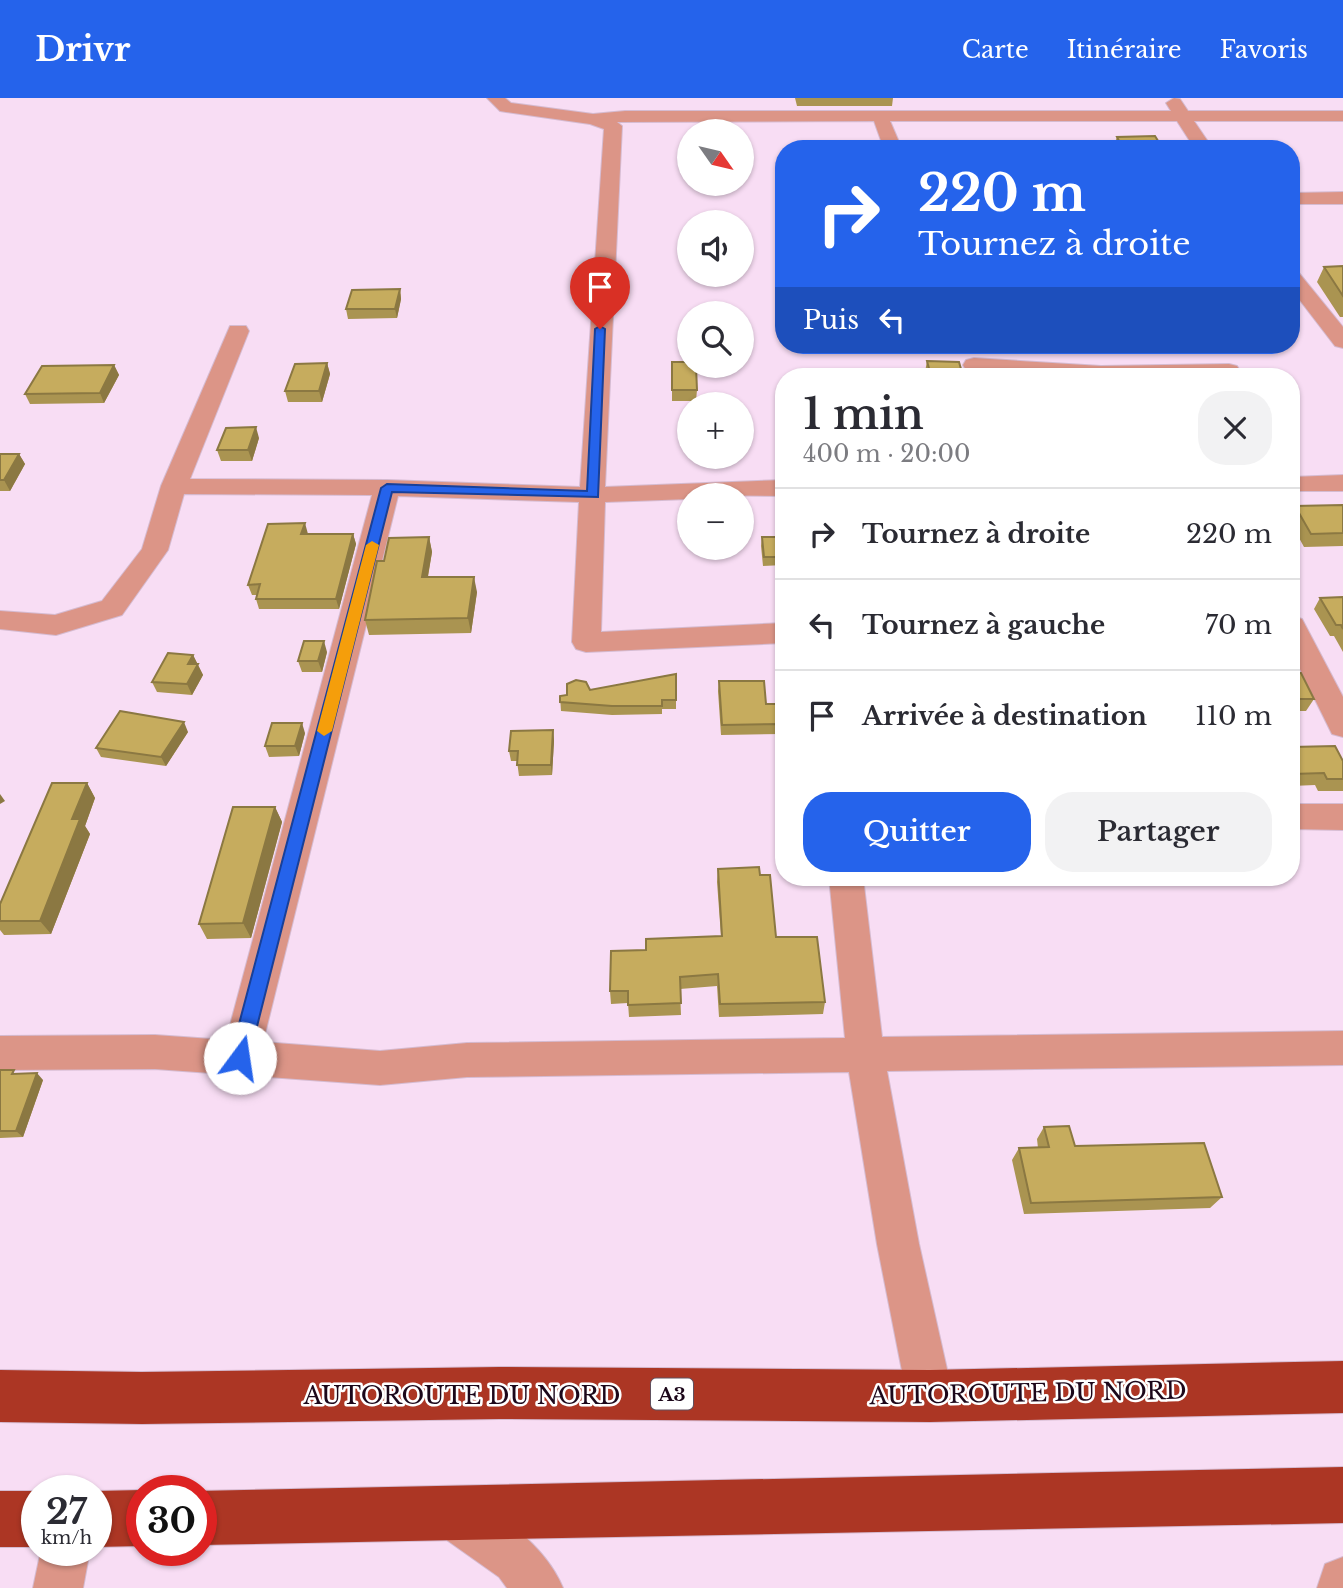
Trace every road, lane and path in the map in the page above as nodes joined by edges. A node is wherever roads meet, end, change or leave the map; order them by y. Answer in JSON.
{"nodes":[{"id":1,"x":495,"y":98,"type":"edge"},
{"id":2,"x":1170,"y":98,"type":"edge"},
{"id":3,"x":880,"y":116,"type":"junction"},
{"id":4,"x":1343,"y":116,"type":"edge"},
{"id":5,"x":1184,"y":117,"type":"junction"},
{"id":6,"x":593,"y":119,"type":"junction"},
{"id":7,"x":889,"y":140,"type":"edge"},
{"id":8,"x":1198,"y":140,"type":"edge"},
{"id":9,"x":1343,"y":198,"type":"edge"},
{"id":10,"x":1300,"y":199,"type":"edge"},
{"id":11,"x":1300,"y":276,"type":"edge"},
{"id":12,"x":237,"y":331,"type":"dead end"},
{"id":13,"x":1343,"y":341,"type":"edge"},
{"id":14,"x":973,"y":362,"type":"edge"},
{"id":15,"x":1013,"y":368,"type":"edge"},
{"id":16,"x":1343,"y":483,"type":"edge"},
{"id":17,"x":1300,"y":484,"type":"edge"},
{"id":18,"x":174,"y":486,"type":"junction"},
{"id":19,"x":387,"y":488,"type":"junction"},
{"id":20,"x":775,"y":488,"type":"edge"},
{"id":21,"x":593,"y":495,"type":"junction"},
{"id":22,"x":0,"y":620,"type":"edge"},
{"id":23,"x":775,"y":633,"type":"edge"},
{"id":24,"x":1300,"y":642,"type":"edge"},
{"id":25,"x":1343,"y":726,"type":"edge"},
{"id":26,"x":1300,"y":817,"type":"edge"},
{"id":27,"x":1343,"y":817,"type":"edge"},
{"id":28,"x":847,"y":886,"type":"edge"},
{"id":29,"x":1343,"y":1048,"type":"edge"},
{"id":30,"x":865,"y":1053,"type":"junction"},
{"id":31,"x":0,"y":1054,"type":"edge"},
{"id":32,"x":240,"y":1058,"type":"junction"},
{"id":33,"x":1343,"y":1387,"type":"edge"},
{"id":34,"x":0,"y":1396,"type":"edge"},
{"id":35,"x":930,"y":1396,"type":"junction"},
{"id":36,"x":1343,"y":1495,"type":"edge"},
{"id":37,"x":449,"y":1512,"type":"junction"},
{"id":38,"x":217,"y":1517,"type":"edge"},
{"id":39,"x":0,"y":1519,"type":"edge"},
{"id":40,"x":21,"y":1520,"type":"edge"},
{"id":41,"x":63,"y":1566,"type":"edge"},
{"id":42,"x":1343,"y":1582,"type":"edge"},
{"id":43,"x":58,"y":1588,"type":"edge"},
{"id":44,"x":538,"y":1588,"type":"edge"},
{"id":45,"x":1342,"y":1588,"type":"edge"}],
"edges":[{"from":1,"to":6,"type":"street"},
{"from":2,"to":5,"type":"street"},
{"from":3,"to":5,"type":"street"},
{"from":3,"to":6,"type":"street"},
{"from":3,"to":7,"type":"street"},
{"from":4,"to":5,"type":"street"},
{"from":5,"to":8,"type":"street"},
{"from":6,"to":21,"type":"street"},
{"from":9,"to":10,"type":"street"},
{"from":11,"to":13,"type":"street"},
{"from":12,"to":18,"type":"street"},
{"from":14,"to":15,"type":"street"},
{"from":16,"to":17,"type":"street"},
{"from":18,"to":19,"type":"street"},
{"from":18,"to":22,"type":"street"},
{"from":19,"to":21,"type":"street"},
{"from":19,"to":32,"type":"street"},
{"from":20,"to":21,"type":"street"},
{"from":21,"to":23,"type":"street"},
{"from":24,"to":25,"type":"street"},
{"from":26,"to":27,"type":"street"},
{"from":28,"to":30,"type":"street"},
{"from":29,"to":30,"type":"street"},
{"from":30,"to":32,"type":"street"},
{"from":30,"to":35,"type":"street"},
{"from":31,"to":32,"type":"street"},
{"from":33,"to":35,"type":"highway","name":"AUTOROUTE DU NORD","number":"A3"},
{"from":34,"to":35,"type":"highway","name":"AUTOROUTE DU NORD","number":"A3"},
{"from":36,"to":37,"type":"highway"},
{"from":37,"to":38,"type":"highway"},
{"from":37,"to":44,"type":"street"},
{"from":39,"to":40,"type":"highway"},
{"from":41,"to":43,"type":"street"},
{"from":42,"to":45,"type":"street"}]}
